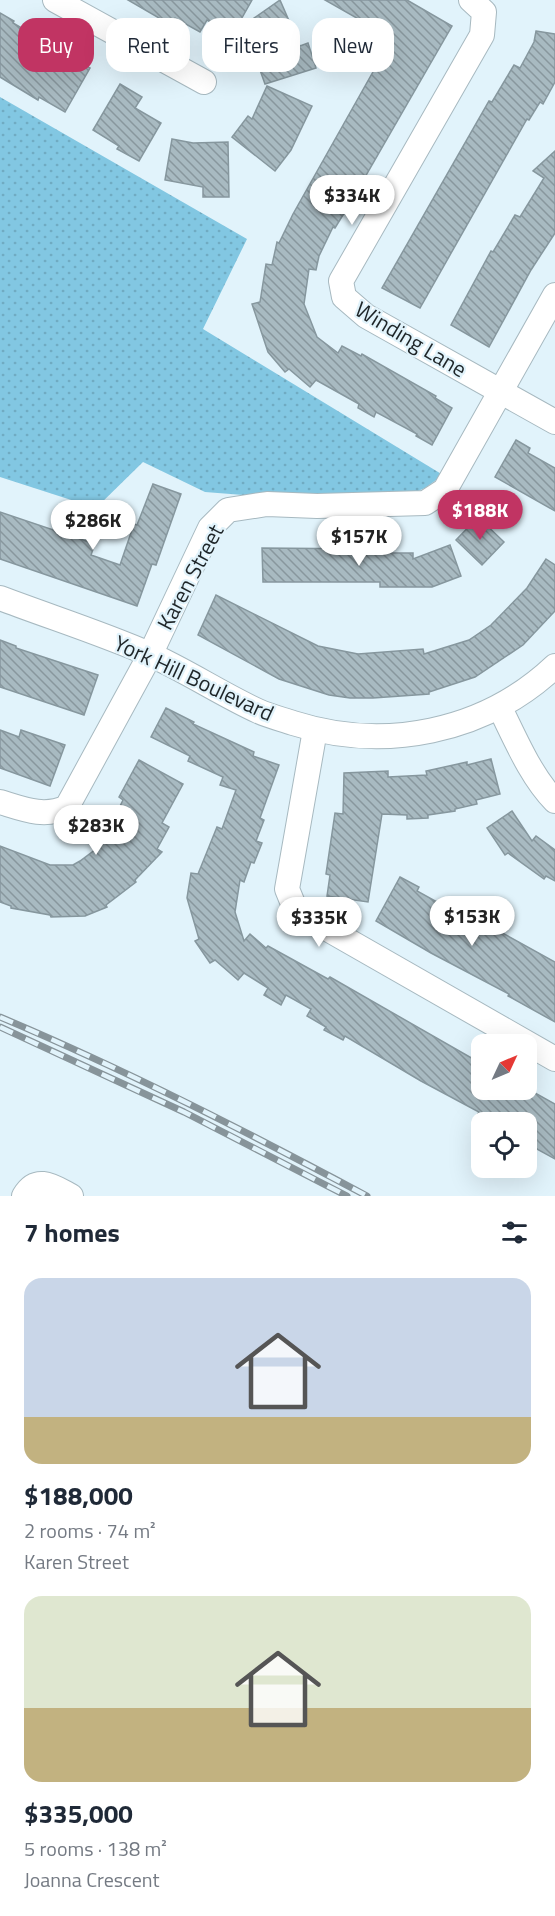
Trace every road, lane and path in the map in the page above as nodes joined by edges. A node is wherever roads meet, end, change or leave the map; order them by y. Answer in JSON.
{"nodes":[{"id":1,"x":55,"y":0,"type":"edge"},
{"id":2,"x":471,"y":0,"type":"edge"},
{"id":3,"x":204,"y":82,"type":"dead end"},
{"id":4,"x":555,"y":295,"type":"edge"},
{"id":5,"x":501,"y":392,"type":"junction"},
{"id":6,"x":555,"y":423,"type":"edge"},
{"id":7,"x":0,"y":598,"type":"edge"},
{"id":8,"x":150,"y":655,"type":"junction"},
{"id":9,"x":555,"y":666,"type":"edge"},
{"id":10,"x":500,"y":708,"type":"junction"},
{"id":11,"x":315,"y":730,"type":"junction"},
{"id":12,"x":555,"y":801,"type":"edge"},
{"id":13,"x":0,"y":802,"type":"edge"},
{"id":14,"x":555,"y":1059,"type":"edge"},
{"id":15,"x":24,"y":1196,"type":"edge"},
{"id":16,"x":71,"y":1196,"type":"edge"}],
"edges":[{"from":1,"to":3,"type":"street"},
{"from":2,"to":5,"type":"street","name":"Winding Lane"},
{"from":4,"to":5,"type":"street","name":"Karen Street"},
{"from":5,"to":6,"type":"street","name":"Winding Lane"},
{"from":5,"to":8,"type":"street","name":"Karen Street"},
{"from":7,"to":8,"type":"street","name":"York Hill Boulevard"},
{"from":8,"to":11,"type":"street","name":"York Hill Boulevard"},
{"from":8,"to":13,"type":"street","name":"Karen Street"},
{"from":9,"to":10,"type":"street","name":"York Hill Boulevard"},
{"from":10,"to":11,"type":"street","name":"York Hill Boulevard"},
{"from":10,"to":12,"type":"street"},
{"from":11,"to":14,"type":"street"},
{"from":15,"to":16,"type":"street"}]}
